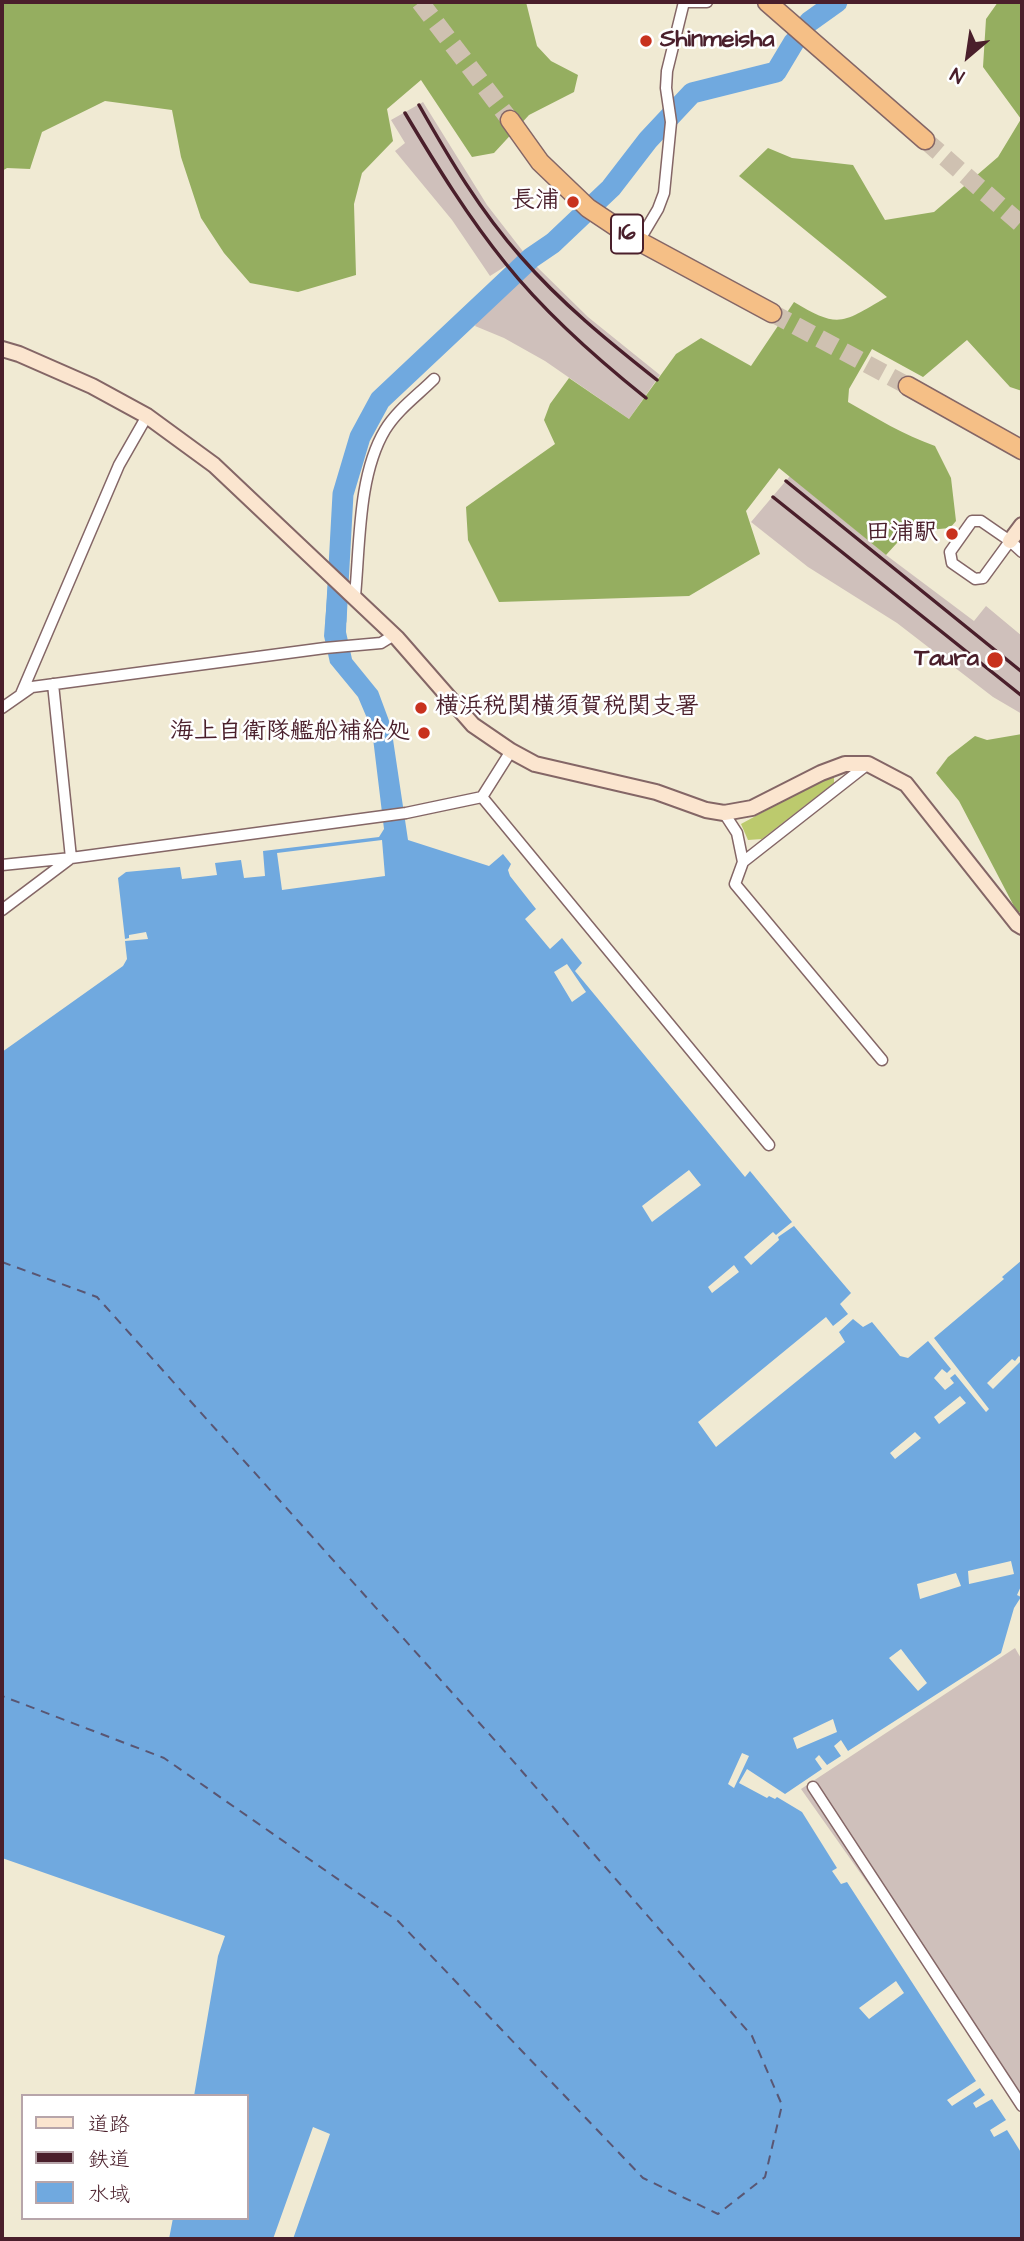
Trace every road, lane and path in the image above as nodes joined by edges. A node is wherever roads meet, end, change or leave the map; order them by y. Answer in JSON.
{"nodes":[{"id":1,"x":685,"y":2,"type":"edge"},
{"id":2,"x":707,"y":2,"type":"edge"},
{"id":3,"x":767,"y":2,"type":"edge"},
{"id":4,"x":510,"y":120,"type":"tunnel mouth"},
{"id":5,"x":925,"y":140,"type":"tunnel mouth"},
{"id":6,"x":639,"y":241,"type":"junction"},
{"id":7,"x":772,"y":313,"type":"tunnel mouth"},
{"id":8,"x":2,"y":349,"type":"edge"},
{"id":9,"x":435,"y":379,"type":"dead end"},
{"id":10,"x":908,"y":386,"type":"tunnel mouth"},
{"id":11,"x":147,"y":416,"type":"junction"},
{"id":12,"x":1022,"y":450,"type":"edge"},
{"id":13,"x":1022,"y":525,"type":"edge"},
{"id":14,"x":1010,"y":541,"type":"junction"},
{"id":15,"x":1022,"y":552,"type":"edge"},
{"id":16,"x":352,"y":593,"type":"junction"},
{"id":17,"x":394,"y":635,"type":"junction"},
{"id":18,"x":54,"y":684,"type":"junction"},
{"id":19,"x":20,"y":694,"type":"junction"},
{"id":20,"x":2,"y":708,"type":"edge"},
{"id":21,"x":512,"y":751,"type":"junction"},
{"id":22,"x":868,"y":764,"type":"junction"},
{"id":23,"x":482,"y":797,"type":"junction"},
{"id":24,"x":724,"y":813,"type":"junction"},
{"id":25,"x":71,"y":858,"type":"junction"},
{"id":26,"x":743,"y":862,"type":"junction"},
{"id":27,"x":2,"y":865,"type":"edge"},
{"id":28,"x":2,"y":910,"type":"edge"},
{"id":29,"x":1022,"y":928,"type":"edge"},
{"id":30,"x":882,"y":1060,"type":"dead end"},
{"id":31,"x":769,"y":1145,"type":"dead end"},
{"id":32,"x":813,"y":1787,"type":"dead end"},
{"id":33,"x":1022,"y":2106,"type":"edge"}],
"edges":[{"from":1,"to":2,"type":"street"},
{"from":1,"to":6,"type":"street"},
{"from":3,"to":5,"type":"highway"},
{"from":4,"to":6,"type":"highway","number":"16"},
{"from":6,"to":7,"type":"highway","number":"16"},
{"from":8,"to":11,"type":"street"},
{"from":9,"to":16,"type":"street"},
{"from":10,"to":12,"type":"highway"},
{"from":11,"to":16,"type":"street"},
{"from":11,"to":19,"type":"street"},
{"from":13,"to":14,"type":"street"},
{"from":14,"to":14,"type":"street"},
{"from":14,"to":15,"type":"street"},
{"from":16,"to":17,"type":"street"},
{"from":17,"to":18,"type":"street"},
{"from":17,"to":21,"type":"street"},
{"from":18,"to":19,"type":"street"},
{"from":18,"to":25,"type":"street"},
{"from":19,"to":20,"type":"street"},
{"from":21,"to":23,"type":"street"},
{"from":21,"to":24,"type":"street"},
{"from":22,"to":24,"type":"street"},
{"from":22,"to":26,"type":"street"},
{"from":22,"to":29,"type":"street"},
{"from":23,"to":25,"type":"street"},
{"from":23,"to":31,"type":"street"},
{"from":24,"to":26,"type":"street"},
{"from":25,"to":27,"type":"street"},
{"from":25,"to":28,"type":"street"},
{"from":26,"to":30,"type":"street"},
{"from":32,"to":33,"type":"street"}]}
